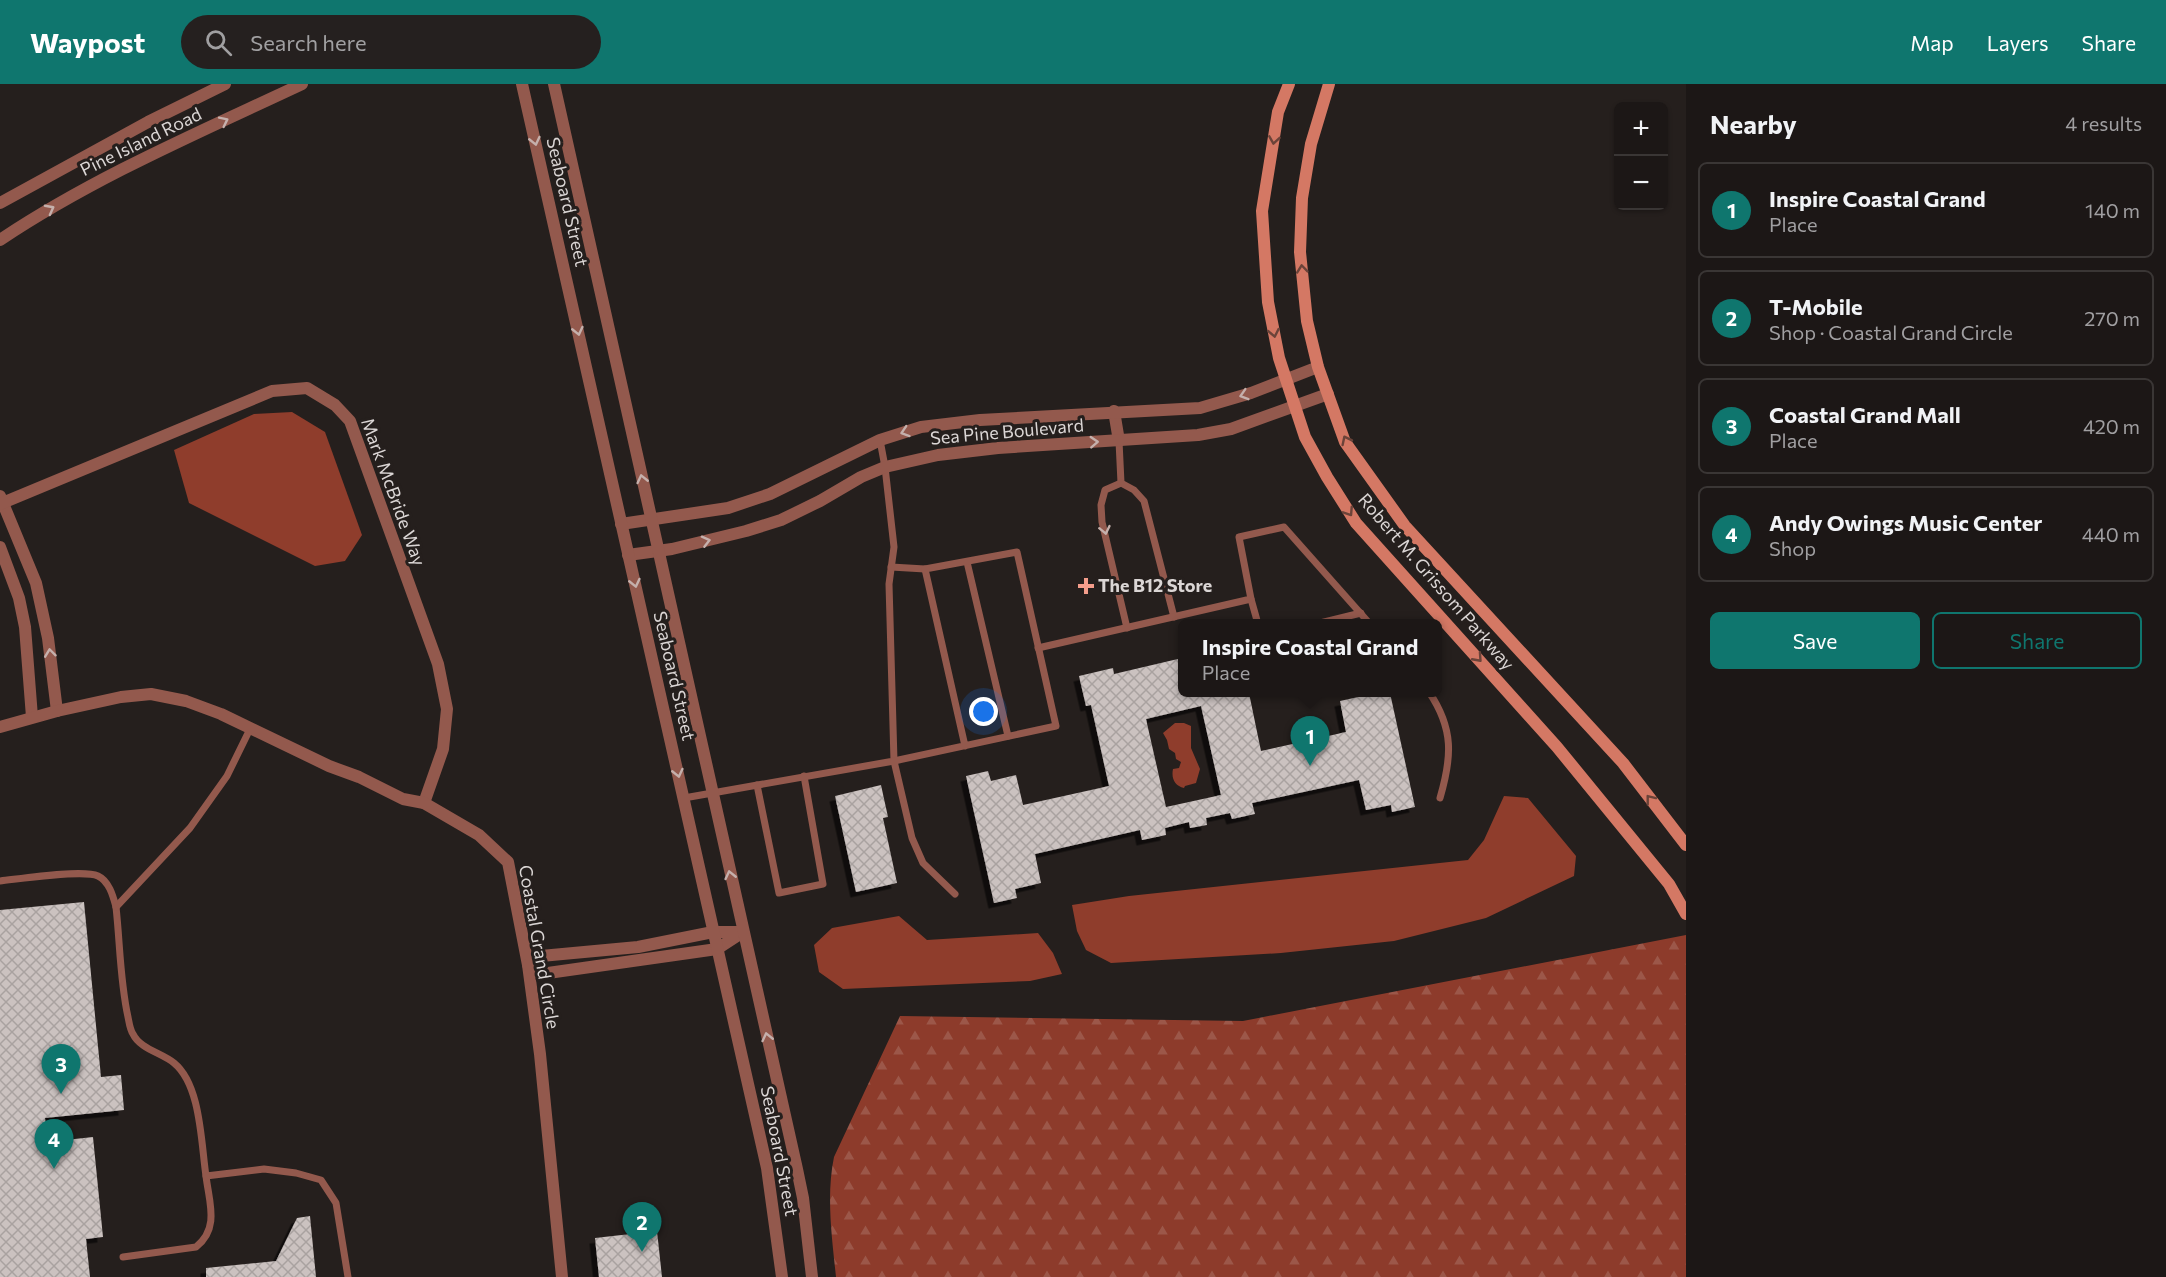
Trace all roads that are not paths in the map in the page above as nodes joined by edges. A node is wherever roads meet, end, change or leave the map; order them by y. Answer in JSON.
{"nodes":[{"id":1,"x":225,"y":84,"type":"edge"},
{"id":2,"x":302,"y":84,"type":"edge"},
{"id":3,"x":522,"y":84,"type":"edge"},
{"id":4,"x":554,"y":84,"type":"edge"},
{"id":5,"x":1289,"y":84,"type":"edge"},
{"id":6,"x":1329,"y":84,"type":"edge"},
{"id":7,"x":0,"y":203,"type":"edge"},
{"id":8,"x":0,"y":240,"type":"edge"},
{"id":9,"x":1318,"y":368,"type":"junction"},
{"id":10,"x":1286,"y":379,"type":"junction"},
{"id":11,"x":1328,"y":394,"type":"junction"},
{"id":12,"x":1294,"y":408,"type":"junction"},
{"id":13,"x":1114,"y":411,"type":"junction"},
{"id":14,"x":880,"y":440,"type":"junction"},
{"id":15,"x":1119,"y":441,"type":"junction"},
{"id":16,"x":885,"y":467,"type":"junction"},
{"id":17,"x":1121,"y":483,"type":"junction"},
{"id":18,"x":1,"y":501,"type":"edge"},
{"id":19,"x":651,"y":519,"type":"junction"},
{"id":20,"x":621,"y":525,"type":"junction"},
{"id":21,"x":0,"y":547,"type":"edge"},
{"id":22,"x":658,"y":551,"type":"junction"},
{"id":23,"x":628,"y":555,"type":"junction"},
{"id":24,"x":967,"y":562,"type":"junction"},
{"id":25,"x":891,"y":567,"type":"junction"},
{"id":26,"x":925,"y":569,"type":"junction"},
{"id":27,"x":1251,"y":599,"type":"junction"},
{"id":28,"x":1361,"y":613,"type":"junction"},
{"id":29,"x":1174,"y":617,"type":"junction"},
{"id":30,"x":1257,"y":619,"type":"edge"},
{"id":31,"x":1336,"y":619,"type":"edge"},
{"id":32,"x":1366,"y":619,"type":"edge"},
{"id":33,"x":1127,"y":627,"type":"junction"},
{"id":34,"x":1038,"y":648,"type":"junction"},
{"id":35,"x":1433,"y":697,"type":"edge"},
{"id":36,"x":57,"y":711,"type":"junction"},
{"id":37,"x":32,"y":717,"type":"junction"},
{"id":38,"x":0,"y":727,"type":"edge"},
{"id":39,"x":250,"y":729,"type":"junction"},
{"id":40,"x":1008,"y":736,"type":"junction"},
{"id":41,"x":965,"y":746,"type":"junction"},
{"id":42,"x":894,"y":761,"type":"junction"},
{"id":43,"x":804,"y":776,"type":"junction"},
{"id":44,"x":757,"y":785,"type":"junction"},
{"id":45,"x":712,"y":793,"type":"junction"},
{"id":46,"x":684,"y":798,"type":"junction"},
{"id":47,"x":1440,"y":798,"type":"dead end"},
{"id":48,"x":424,"y":803,"type":"junction"},
{"id":49,"x":1686,"y":845,"type":"edge"},
{"id":50,"x":0,"y":881,"type":"edge"},
{"id":51,"x":955,"y":894,"type":"dead end"},
{"id":52,"x":116,"y":907,"type":"junction"},
{"id":53,"x":1686,"y":914,"type":"edge"},
{"id":54,"x":713,"y":932,"type":"junction"},
{"id":55,"x":743,"y":932,"type":"junction"},
{"id":56,"x":717,"y":949,"type":"junction"},
{"id":57,"x":528,"y":965,"type":"junction"},
{"id":58,"x":206,"y":1176,"type":"junction"},
{"id":59,"x":123,"y":1257,"type":"dead end"},
{"id":60,"x":348,"y":1277,"type":"edge"},
{"id":61,"x":561,"y":1277,"type":"edge"},
{"id":62,"x":782,"y":1277,"type":"edge"},
{"id":63,"x":812,"y":1277,"type":"edge"}],
"edges":[{"from":1,"to":7,"type":"street","name":"Pine Island Road"},
{"from":8,"to":2,"type":"street","name":"Pine Island Road","one_way":true},
{"from":3,"to":20,"type":"street","name":"Seaboard Street","one_way":true},
{"from":19,"to":4,"type":"street","name":"Seaboard Street","one_way":true},
{"from":5,"to":10,"type":"main road","name":"Robert M. Grissom Parkway","one_way":true},
{"from":9,"to":6,"type":"main road","name":"Robert M. Grissom Parkway","one_way":true},
{"from":9,"to":10,"type":"street","name":"Sea Pine Boulevard"},
{"from":9,"to":11,"type":"main road","name":"Robert M. Grissom Parkway"},
{"from":10,"to":12,"type":"main road","name":"Robert M. Grissom Parkway"},
{"from":10,"to":13,"type":"street","name":"Sea Pine Boulevard","one_way":true},
{"from":11,"to":12,"type":"street","name":"Sea Pine Boulevard"},
{"from":49,"to":11,"type":"main road","name":"Robert M. Grissom Parkway","one_way":true},
{"from":12,"to":15,"type":"street","name":"Sea Pine Boulevard"},
{"from":12,"to":53,"type":"main road","name":"Robert M. Grissom Parkway","one_way":true},
{"from":13,"to":14,"type":"street","name":"Sea Pine Boulevard","one_way":true},
{"from":13,"to":15,"type":"street"},
{"from":14,"to":16,"type":"lane"},
{"from":14,"to":19,"type":"street","name":"Sea Pine Boulevard"},
{"from":16,"to":15,"type":"street","name":"Sea Pine Boulevard","one_way":true},
{"from":15,"to":17,"type":"lane"},
{"from":22,"to":16,"type":"street","name":"Sea Pine Boulevard","one_way":true},
{"from":16,"to":25,"type":"lane"},
{"from":17,"to":29,"type":"lane"},
{"from":17,"to":33,"type":"lane","one_way":true},
{"from":36,"to":18,"type":"street","one_way":true},
{"from":18,"to":48,"type":"street","name":"Mark McBride Way"},
{"from":19,"to":20,"type":"street","name":"Sea Pine Boulevard"},
{"from":19,"to":22,"type":"street","name":"Seaboard Street"},
{"from":20,"to":23,"type":"street","name":"Seaboard Street"},
{"from":21,"to":37,"type":"street"},
{"from":22,"to":23,"type":"street","name":"Sea Pine Boulevard"},
{"from":22,"to":45,"type":"street","name":"Seaboard Street"},
{"from":23,"to":46,"type":"street","name":"Seaboard Street","one_way":true},
{"from":24,"to":26,"type":"lane"},
{"from":24,"to":34,"type":"lane"},
{"from":24,"to":40,"type":"lane"},
{"from":25,"to":26,"type":"lane"},
{"from":25,"to":42,"type":"lane"},
{"from":26,"to":41,"type":"lane"},
{"from":27,"to":28,"type":"lane"},
{"from":27,"to":29,"type":"lane"},
{"from":27,"to":30,"type":"lane"},
{"from":28,"to":31,"type":"lane"},
{"from":28,"to":32,"type":"lane"},
{"from":29,"to":33,"type":"lane"},
{"from":33,"to":34,"type":"lane"},
{"from":34,"to":40,"type":"lane"},
{"from":35,"to":47,"type":"lane"},
{"from":36,"to":37,"type":"street","name":"Coastal Grand Circle"},
{"from":36,"to":39,"type":"street","name":"Coastal Grand Circle"},
{"from":37,"to":38,"type":"street","name":"Coastal Grand Circle"},
{"from":39,"to":48,"type":"street","name":"Coastal Grand Circle"},
{"from":39,"to":52,"type":"lane"},
{"from":40,"to":41,"type":"lane"},
{"from":41,"to":42,"type":"lane"},
{"from":42,"to":43,"type":"lane"},
{"from":42,"to":51,"type":"lane"},
{"from":43,"to":44,"type":"lane"},
{"from":43,"to":44,"type":"lane"},
{"from":44,"to":45,"type":"lane"},
{"from":45,"to":46,"type":"lane"},
{"from":55,"to":45,"type":"street","name":"Seaboard Street","one_way":true},
{"from":46,"to":54,"type":"street","name":"Seaboard Street"},
{"from":48,"to":57,"type":"street","name":"Coastal Grand Circle"},
{"from":50,"to":52,"type":"lane"},
{"from":52,"to":58,"type":"lane"},
{"from":54,"to":55,"type":"street"},
{"from":54,"to":56,"type":"street","name":"Seaboard Street"},
{"from":54,"to":57,"type":"street"},
{"from":55,"to":56,"type":"street"},
{"from":63,"to":55,"type":"street","name":"Seaboard Street","one_way":true},
{"from":56,"to":57,"type":"street"},
{"from":56,"to":62,"type":"street","name":"Seaboard Street"},
{"from":57,"to":61,"type":"street","name":"Coastal Grand Circle"},
{"from":58,"to":59,"type":"lane"},
{"from":58,"to":60,"type":"lane"}]}
